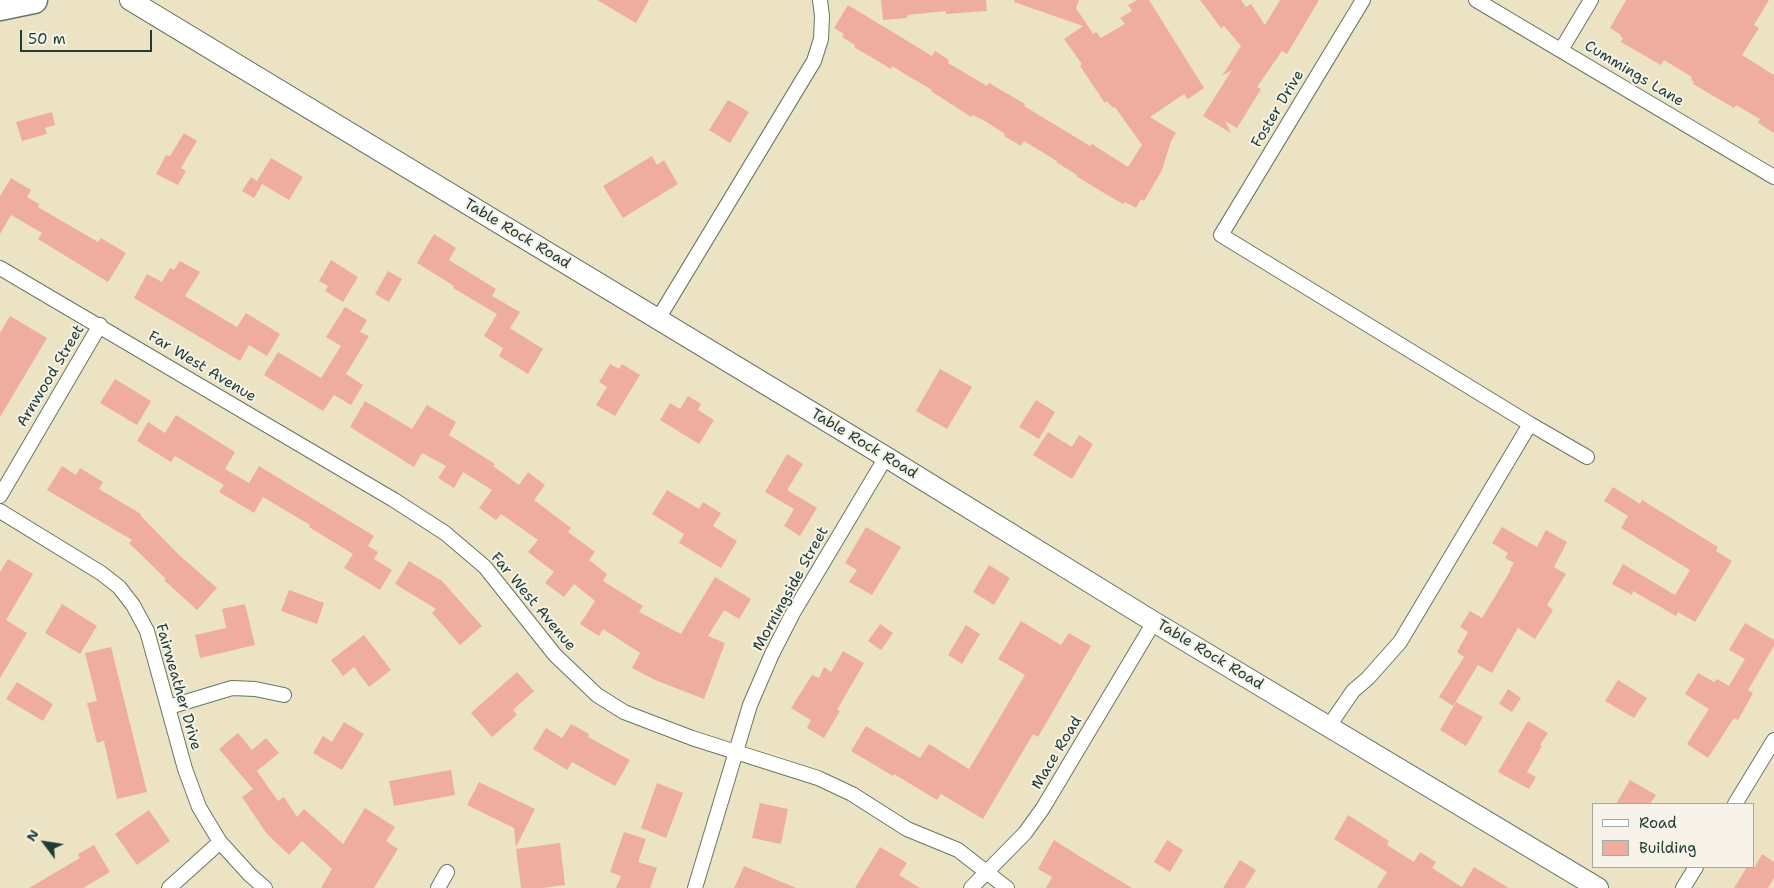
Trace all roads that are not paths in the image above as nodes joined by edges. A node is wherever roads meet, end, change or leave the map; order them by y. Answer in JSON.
{"nodes":[{"id":1,"x":34,"y":0,"type":"edge"},
{"id":2,"x":130,"y":0,"type":"edge"},
{"id":3,"x":820,"y":0,"type":"edge"},
{"id":4,"x":1363,"y":0,"type":"edge"},
{"id":5,"x":1476,"y":0,"type":"edge"},
{"id":6,"x":1591,"y":0,"type":"edge"},
{"id":7,"x":0,"y":7,"type":"edge"},
{"id":8,"x":1561,"y":50,"type":"junction"},
{"id":9,"x":1774,"y":177,"type":"edge"},
{"id":10,"x":0,"y":268,"type":"edge"},
{"id":11,"x":658,"y":319,"type":"junction"},
{"id":12,"x":100,"y":325,"type":"junction"},
{"id":13,"x":1530,"y":424,"type":"junction"},
{"id":14,"x":886,"y":457,"type":"junction"},
{"id":15,"x":1587,"y":457,"type":"dead end"},
{"id":16,"x":0,"y":496,"type":"edge"},
{"id":17,"x":0,"y":511,"type":"edge"},
{"id":18,"x":1154,"y":622,"type":"junction"},
{"id":19,"x":284,"y":695,"type":"dead end"},
{"id":20,"x":169,"y":707,"type":"junction"},
{"id":21,"x":1328,"y":726,"type":"junction"},
{"id":22,"x":1774,"y":740,"type":"edge"},
{"id":23,"x":736,"y":751,"type":"junction"},
{"id":24,"x":1736,"y":803,"type":"edge"},
{"id":25,"x":220,"y":842,"type":"junction"},
{"id":26,"x":1695,"y":868,"type":"edge"},
{"id":27,"x":987,"y":871,"type":"junction"},
{"id":28,"x":446,"y":872,"type":"dead end"},
{"id":29,"x":169,"y":888,"type":"edge"},
{"id":30,"x":265,"y":888,"type":"edge"},
{"id":31,"x":438,"y":888,"type":"edge"},
{"id":32,"x":695,"y":888,"type":"edge"},
{"id":33,"x":971,"y":888,"type":"edge"},
{"id":34,"x":1007,"y":888,"type":"edge"},
{"id":35,"x":1598,"y":888,"type":"edge"},
{"id":36,"x":1683,"y":888,"type":"edge"}],
"edges":[{"from":1,"to":7,"type":"highway"},
{"from":2,"to":11,"type":"main road","name":"Table Rock Road"},
{"from":3,"to":11,"type":"street"},
{"from":4,"to":13,"type":"street","name":"Foster Drive"},
{"from":5,"to":8,"type":"street","name":"Cummings Lane"},
{"from":6,"to":8,"type":"street"},
{"from":8,"to":9,"type":"street","name":"Cummings Lane"},
{"from":10,"to":12,"type":"street","name":"Far West Avenue"},
{"from":11,"to":14,"type":"main road","name":"Table Rock Road"},
{"from":12,"to":16,"type":"street","name":"Arnwood Street"},
{"from":12,"to":23,"type":"street","name":"Far West Avenue"},
{"from":13,"to":15,"type":"street"},
{"from":13,"to":21,"type":"street"},
{"from":14,"to":18,"type":"main road","name":"Table Rock Road"},
{"from":14,"to":23,"type":"street","name":"Morningside Street"},
{"from":17,"to":20,"type":"street","name":"Fairweather Drive"},
{"from":18,"to":21,"type":"main road","name":"Table Rock Road"},
{"from":18,"to":27,"type":"street","name":"Mace Road"},
{"from":19,"to":20,"type":"street"},
{"from":20,"to":25,"type":"street","name":"Fairweather Drive"},
{"from":21,"to":35,"type":"main road","name":"Table Rock Road"},
{"from":22,"to":24,"type":"street"},
{"from":23,"to":27,"type":"street","name":"Far West Avenue"},
{"from":23,"to":32,"type":"street","name":"Morningside Street"},
{"from":25,"to":29,"type":"street"},
{"from":25,"to":30,"type":"street","name":"Fairweather Drive"},
{"from":26,"to":36,"type":"street"},
{"from":27,"to":33,"type":"street","name":"Mace Road"},
{"from":27,"to":34,"type":"street","name":"Far West Avenue"},
{"from":28,"to":31,"type":"street"}]}
